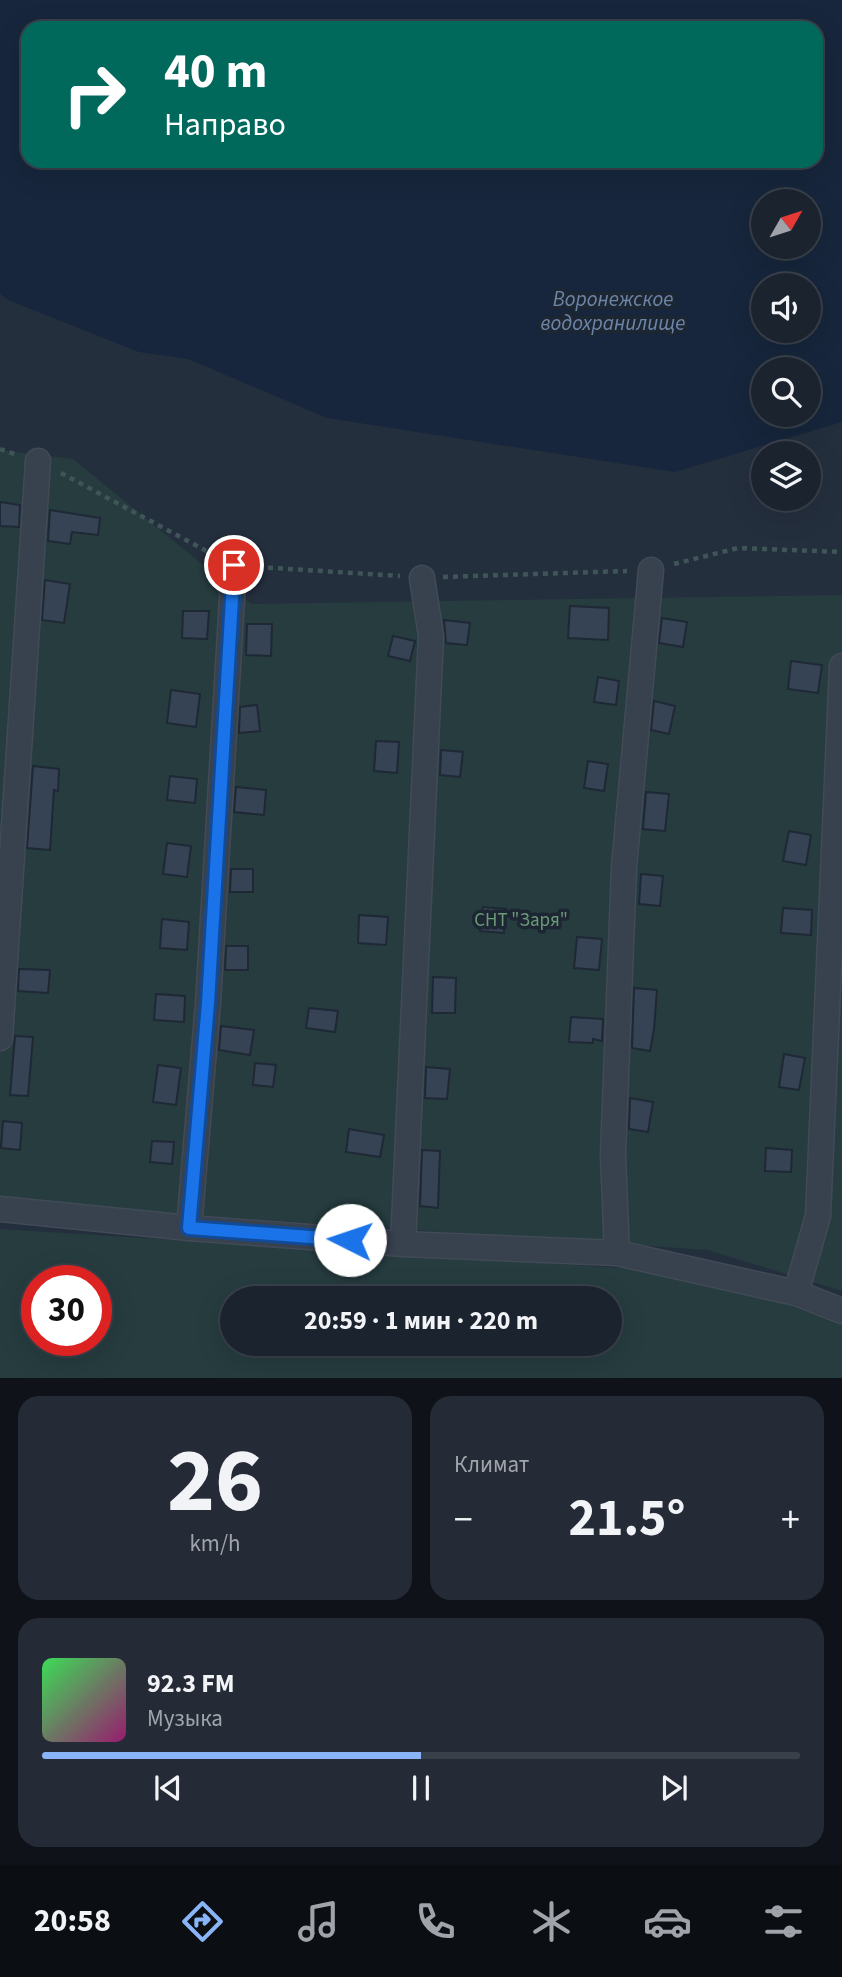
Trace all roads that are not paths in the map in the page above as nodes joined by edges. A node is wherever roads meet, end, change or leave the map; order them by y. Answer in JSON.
{"nodes":[{"id":1,"x":38,"y":461,"type":"road end"},
{"id":2,"x":234,"y":565,"type":"road end"},
{"id":3,"x":651,"y":570,"type":"road end"},
{"id":4,"x":422,"y":578,"type":"road end"},
{"id":5,"x":842,"y":666,"type":"edge"},
{"id":6,"x":0,"y":1038,"type":"edge"},
{"id":7,"x":0,"y":1209,"type":"edge"},
{"id":8,"x":189,"y":1228,"type":"junction"},
{"id":9,"x":403,"y":1244,"type":"junction"},
{"id":10,"x":617,"y":1252,"type":"junction"},
{"id":11,"x":796,"y":1293,"type":"junction"},
{"id":12,"x":842,"y":1311,"type":"edge"}],
"edges":[{"from":1,"to":6,"type":"street"},
{"from":2,"to":8,"type":"street"},
{"from":3,"to":10,"type":"street"},
{"from":4,"to":9,"type":"street"},
{"from":5,"to":11,"type":"street"},
{"from":7,"to":8,"type":"street"},
{"from":8,"to":9,"type":"street"},
{"from":9,"to":10,"type":"street"},
{"from":10,"to":11,"type":"street"},
{"from":11,"to":12,"type":"street"}]}
